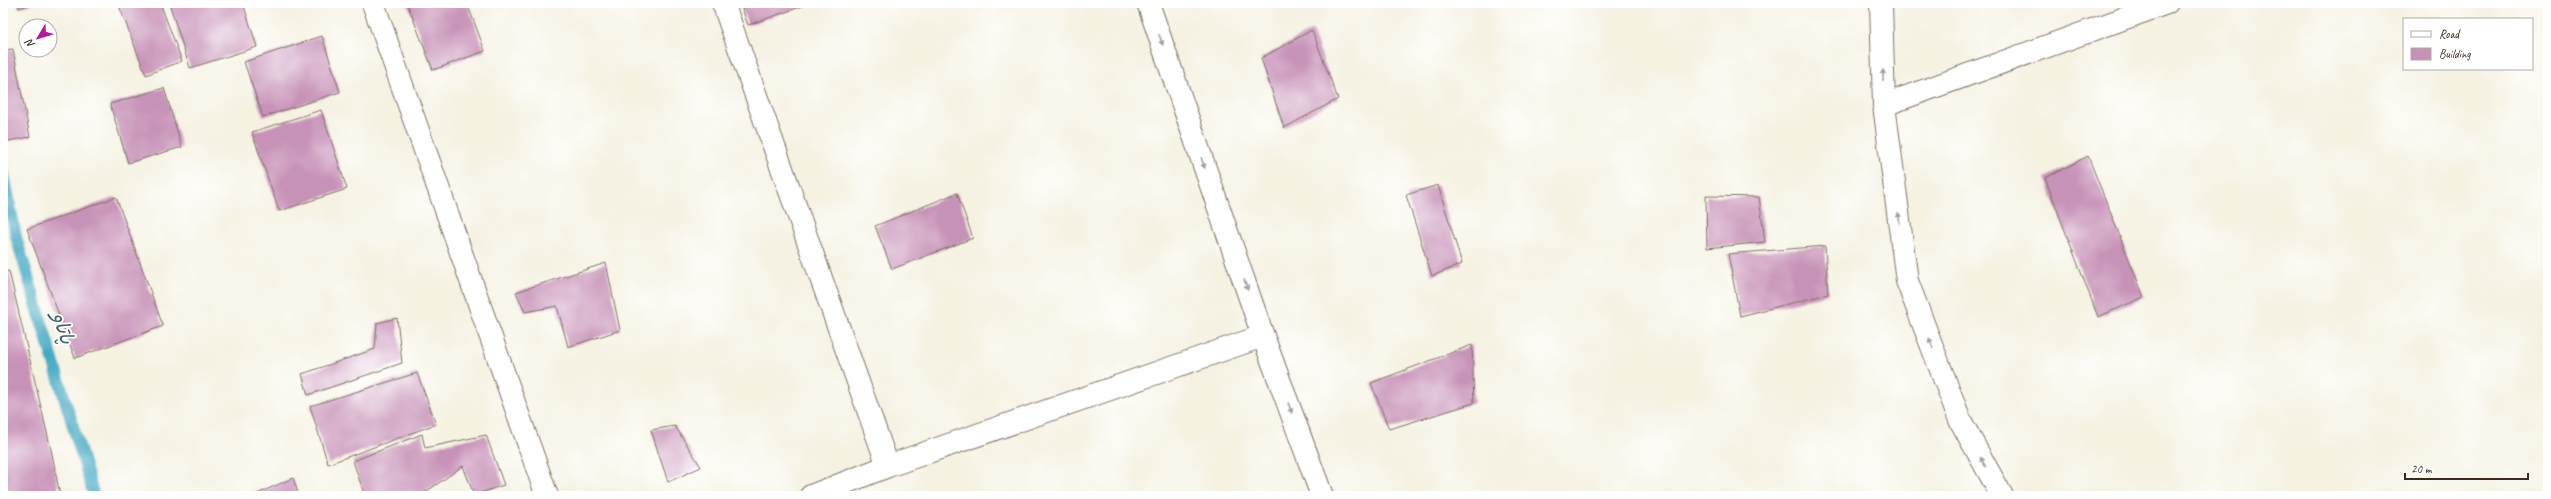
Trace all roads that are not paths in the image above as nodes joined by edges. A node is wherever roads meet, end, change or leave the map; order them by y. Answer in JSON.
{"nodes":[{"id":1,"x":373,"y":3,"type":"edge"},
{"id":2,"x":724,"y":3,"type":"edge"},
{"id":3,"x":1148,"y":3,"type":"edge"},
{"id":4,"x":1881,"y":3,"type":"edge"},
{"id":5,"x":2167,"y":3,"type":"edge"},
{"id":6,"x":1884,"y":105,"type":"junction"},
{"id":7,"x":1264,"y":336,"type":"junction"},
{"id":8,"x":888,"y":466,"type":"junction"},
{"id":9,"x":547,"y":496,"type":"edge"},
{"id":10,"x":811,"y":496,"type":"edge"},
{"id":11,"x":1322,"y":496,"type":"edge"},
{"id":12,"x":2002,"y":496,"type":"edge"}],
"edges":[{"from":1,"to":9,"type":"street"},
{"from":2,"to":8,"type":"street"},
{"from":3,"to":7,"type":"street","one_way":true},
{"from":6,"to":4,"type":"street","one_way":true},
{"from":5,"to":6,"type":"street"},
{"from":12,"to":6,"type":"street","one_way":true},
{"from":7,"to":8,"type":"street"},
{"from":7,"to":11,"type":"street","one_way":true},
{"from":8,"to":10,"type":"street"}]}
